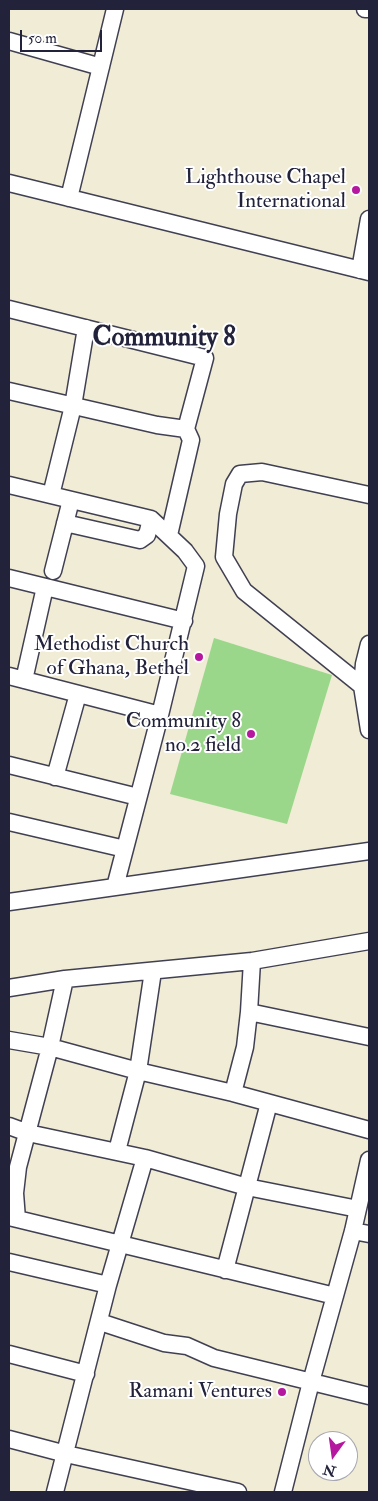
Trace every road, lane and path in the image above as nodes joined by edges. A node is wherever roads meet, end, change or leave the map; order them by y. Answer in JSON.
{"nodes":[{"id":1,"x":116,"y":9,"type":"edge"},
{"id":2,"x":365,"y":9,"type":"edge"},
{"id":3,"x":369,"y":10,"type":"edge"},
{"id":4,"x":9,"y":41,"type":"edge"},
{"id":5,"x":101,"y":67,"type":"junction"},
{"id":6,"x":9,"y":183,"type":"edge"},
{"id":7,"x":68,"y":198,"type":"junction"},
{"id":8,"x":369,"y":219,"type":"edge"},
{"id":9,"x":365,"y":271,"type":"edge"},
{"id":10,"x":9,"y":309,"type":"edge"},
{"id":11,"x":86,"y":328,"type":"junction"},
{"id":12,"x":9,"y":391,"type":"edge"},
{"id":13,"x":73,"y":406,"type":"junction"},
{"id":14,"x":186,"y":429,"type":"junction"},
{"id":15,"x":9,"y":485,"type":"edge"},
{"id":16,"x":51,"y":495,"type":"junction"},
{"id":17,"x":369,"y":496,"type":"edge"},
{"id":18,"x":71,"y":500,"type":"junction"},
{"id":19,"x":151,"y":518,"type":"junction"},
{"id":20,"x":65,"y":523,"type":"junction"},
{"id":21,"x":169,"y":535,"type":"junction"},
{"id":22,"x":53,"y":571,"type":"dead end"},
{"id":23,"x":9,"y":578,"type":"edge"},
{"id":24,"x":45,"y":587,"type":"junction"},
{"id":25,"x":184,"y":621,"type":"junction"},
{"id":26,"x":369,"y":644,"type":"edge"},
{"id":27,"x":367,"y":665,"type":"edge"},
{"id":28,"x":16,"y":678,"type":"edge"},
{"id":29,"x":362,"y":686,"type":"junction"},
{"id":30,"x":78,"y":694,"type":"junction"},
{"id":31,"x":160,"y":715,"type":"junction"},
{"id":32,"x":369,"y":730,"type":"edge"},
{"id":33,"x":9,"y":765,"type":"edge"},
{"id":34,"x":55,"y":777,"type":"junction"},
{"id":35,"x":138,"y":797,"type":"junction"},
{"id":36,"x":9,"y":822,"type":"edge"},
{"id":37,"x":125,"y":849,"type":"junction"},
{"id":38,"x":369,"y":851,"type":"edge"},
{"id":39,"x":115,"y":887,"type":"junction"},
{"id":40,"x":9,"y":902,"type":"edge"},
{"id":41,"x":369,"y":941,"type":"edge"},
{"id":42,"x":252,"y":961,"type":"junction"},
{"id":43,"x":153,"y":971,"type":"junction"},
{"id":44,"x":65,"y":979,"type":"junction"},
{"id":45,"x":9,"y":988,"type":"edge"},
{"id":46,"x":249,"y":1012,"type":"junction"},
{"id":47,"x":369,"y":1037,"type":"edge"},
{"id":48,"x":9,"y":1040,"type":"edge"},
{"id":49,"x":50,"y":1047,"type":"junction"},
{"id":50,"x":138,"y":1071,"type":"junction"},
{"id":51,"x":233,"y":1093,"type":"junction"},
{"id":52,"x":270,"y":1103,"type":"junction"},
{"id":53,"x":9,"y":1126,"type":"edge"},
{"id":54,"x":369,"y":1130,"type":"edge"},
{"id":55,"x":28,"y":1133,"type":"junction"},
{"id":56,"x":117,"y":1151,"type":"junction"},
{"id":57,"x":145,"y":1158,"type":"junction"},
{"id":58,"x":369,"y":1160,"type":"edge"},
{"id":59,"x":248,"y":1187,"type":"junction"},
{"id":60,"x":358,"y":1209,"type":"junction"},
{"id":61,"x":13,"y":1218,"type":"edge"},
{"id":62,"x":361,"y":1233,"type":"edge"},
{"id":63,"x":121,"y":1244,"type":"junction"},
{"id":64,"x":9,"y":1262,"type":"edge"},
{"id":65,"x":225,"y":1270,"type":"junction"},
{"id":66,"x":108,"y":1285,"type":"junction"},
{"id":67,"x":334,"y":1296,"type":"junction"},
{"id":68,"x":100,"y":1322,"type":"junction"},
{"id":69,"x":9,"y":1354,"type":"edge"},
{"id":70,"x":86,"y":1374,"type":"junction"},
{"id":71,"x":311,"y":1382,"type":"junction"},
{"id":72,"x":369,"y":1396,"type":"edge"},
{"id":73,"x":9,"y":1439,"type":"edge"},
{"id":74,"x":66,"y":1454,"type":"junction"},
{"id":75,"x":55,"y":1492,"type":"edge"},
{"id":76,"x":238,"y":1492,"type":"edge"},
{"id":77,"x":284,"y":1492,"type":"edge"}],
"edges":[{"from":1,"to":5,"type":"street"},
{"from":2,"to":3,"type":"street"},
{"from":4,"to":5,"type":"street"},
{"from":5,"to":7,"type":"street"},
{"from":6,"to":7,"type":"street"},
{"from":7,"to":9,"type":"street"},
{"from":8,"to":9,"type":"street"},
{"from":10,"to":11,"type":"street"},
{"from":11,"to":13,"type":"street"},
{"from":11,"to":14,"type":"street"},
{"from":12,"to":13,"type":"street"},
{"from":13,"to":14,"type":"street"},
{"from":13,"to":16,"type":"street"},
{"from":14,"to":21,"type":"street"},
{"from":15,"to":16,"type":"street"},
{"from":16,"to":18,"type":"street"},
{"from":17,"to":29,"type":"street"},
{"from":18,"to":19,"type":"street"},
{"from":18,"to":20,"type":"street"},
{"from":19,"to":20,"type":"street"},
{"from":19,"to":21,"type":"street"},
{"from":20,"to":22,"type":"street"},
{"from":21,"to":25,"type":"street"},
{"from":23,"to":24,"type":"street"},
{"from":24,"to":25,"type":"street"},
{"from":24,"to":28,"type":"street"},
{"from":25,"to":31,"type":"street"},
{"from":26,"to":27,"type":"street"},
{"from":27,"to":29,"type":"street"},
{"from":28,"to":30,"type":"street"},
{"from":29,"to":32,"type":"street"},
{"from":30,"to":31,"type":"street"},
{"from":30,"to":34,"type":"street"},
{"from":31,"to":35,"type":"street"},
{"from":33,"to":34,"type":"street"},
{"from":34,"to":35,"type":"street"},
{"from":35,"to":37,"type":"street"},
{"from":36,"to":37,"type":"street"},
{"from":37,"to":39,"type":"street"},
{"from":38,"to":39,"type":"street"},
{"from":39,"to":40,"type":"street"},
{"from":41,"to":42,"type":"street"},
{"from":42,"to":43,"type":"street"},
{"from":42,"to":46,"type":"street"},
{"from":43,"to":44,"type":"street"},
{"from":43,"to":50,"type":"street"},
{"from":44,"to":45,"type":"street"},
{"from":44,"to":49,"type":"street"},
{"from":46,"to":47,"type":"street"},
{"from":46,"to":51,"type":"street"},
{"from":48,"to":49,"type":"street"},
{"from":49,"to":50,"type":"street"},
{"from":49,"to":55,"type":"street"},
{"from":50,"to":51,"type":"street"},
{"from":50,"to":56,"type":"street"},
{"from":51,"to":52,"type":"street"},
{"from":52,"to":54,"type":"street"},
{"from":52,"to":59,"type":"street"},
{"from":53,"to":55,"type":"street"},
{"from":55,"to":56,"type":"street"},
{"from":55,"to":61,"type":"street"},
{"from":56,"to":57,"type":"street"},
{"from":57,"to":59,"type":"street"},
{"from":57,"to":63,"type":"street"},
{"from":58,"to":60,"type":"street"},
{"from":59,"to":60,"type":"street"},
{"from":59,"to":65,"type":"street"},
{"from":60,"to":62,"type":"street"},
{"from":61,"to":63,"type":"street"},
{"from":62,"to":67,"type":"street"},
{"from":63,"to":65,"type":"street"},
{"from":63,"to":66,"type":"street"},
{"from":64,"to":66,"type":"street"},
{"from":65,"to":67,"type":"street"},
{"from":66,"to":68,"type":"street"},
{"from":67,"to":71,"type":"street"},
{"from":68,"to":70,"type":"street"},
{"from":68,"to":71,"type":"street"},
{"from":69,"to":70,"type":"street"},
{"from":70,"to":74,"type":"street"},
{"from":71,"to":72,"type":"street"},
{"from":71,"to":77,"type":"street"},
{"from":73,"to":74,"type":"street"},
{"from":74,"to":75,"type":"street"},
{"from":74,"to":76,"type":"street"}]}
